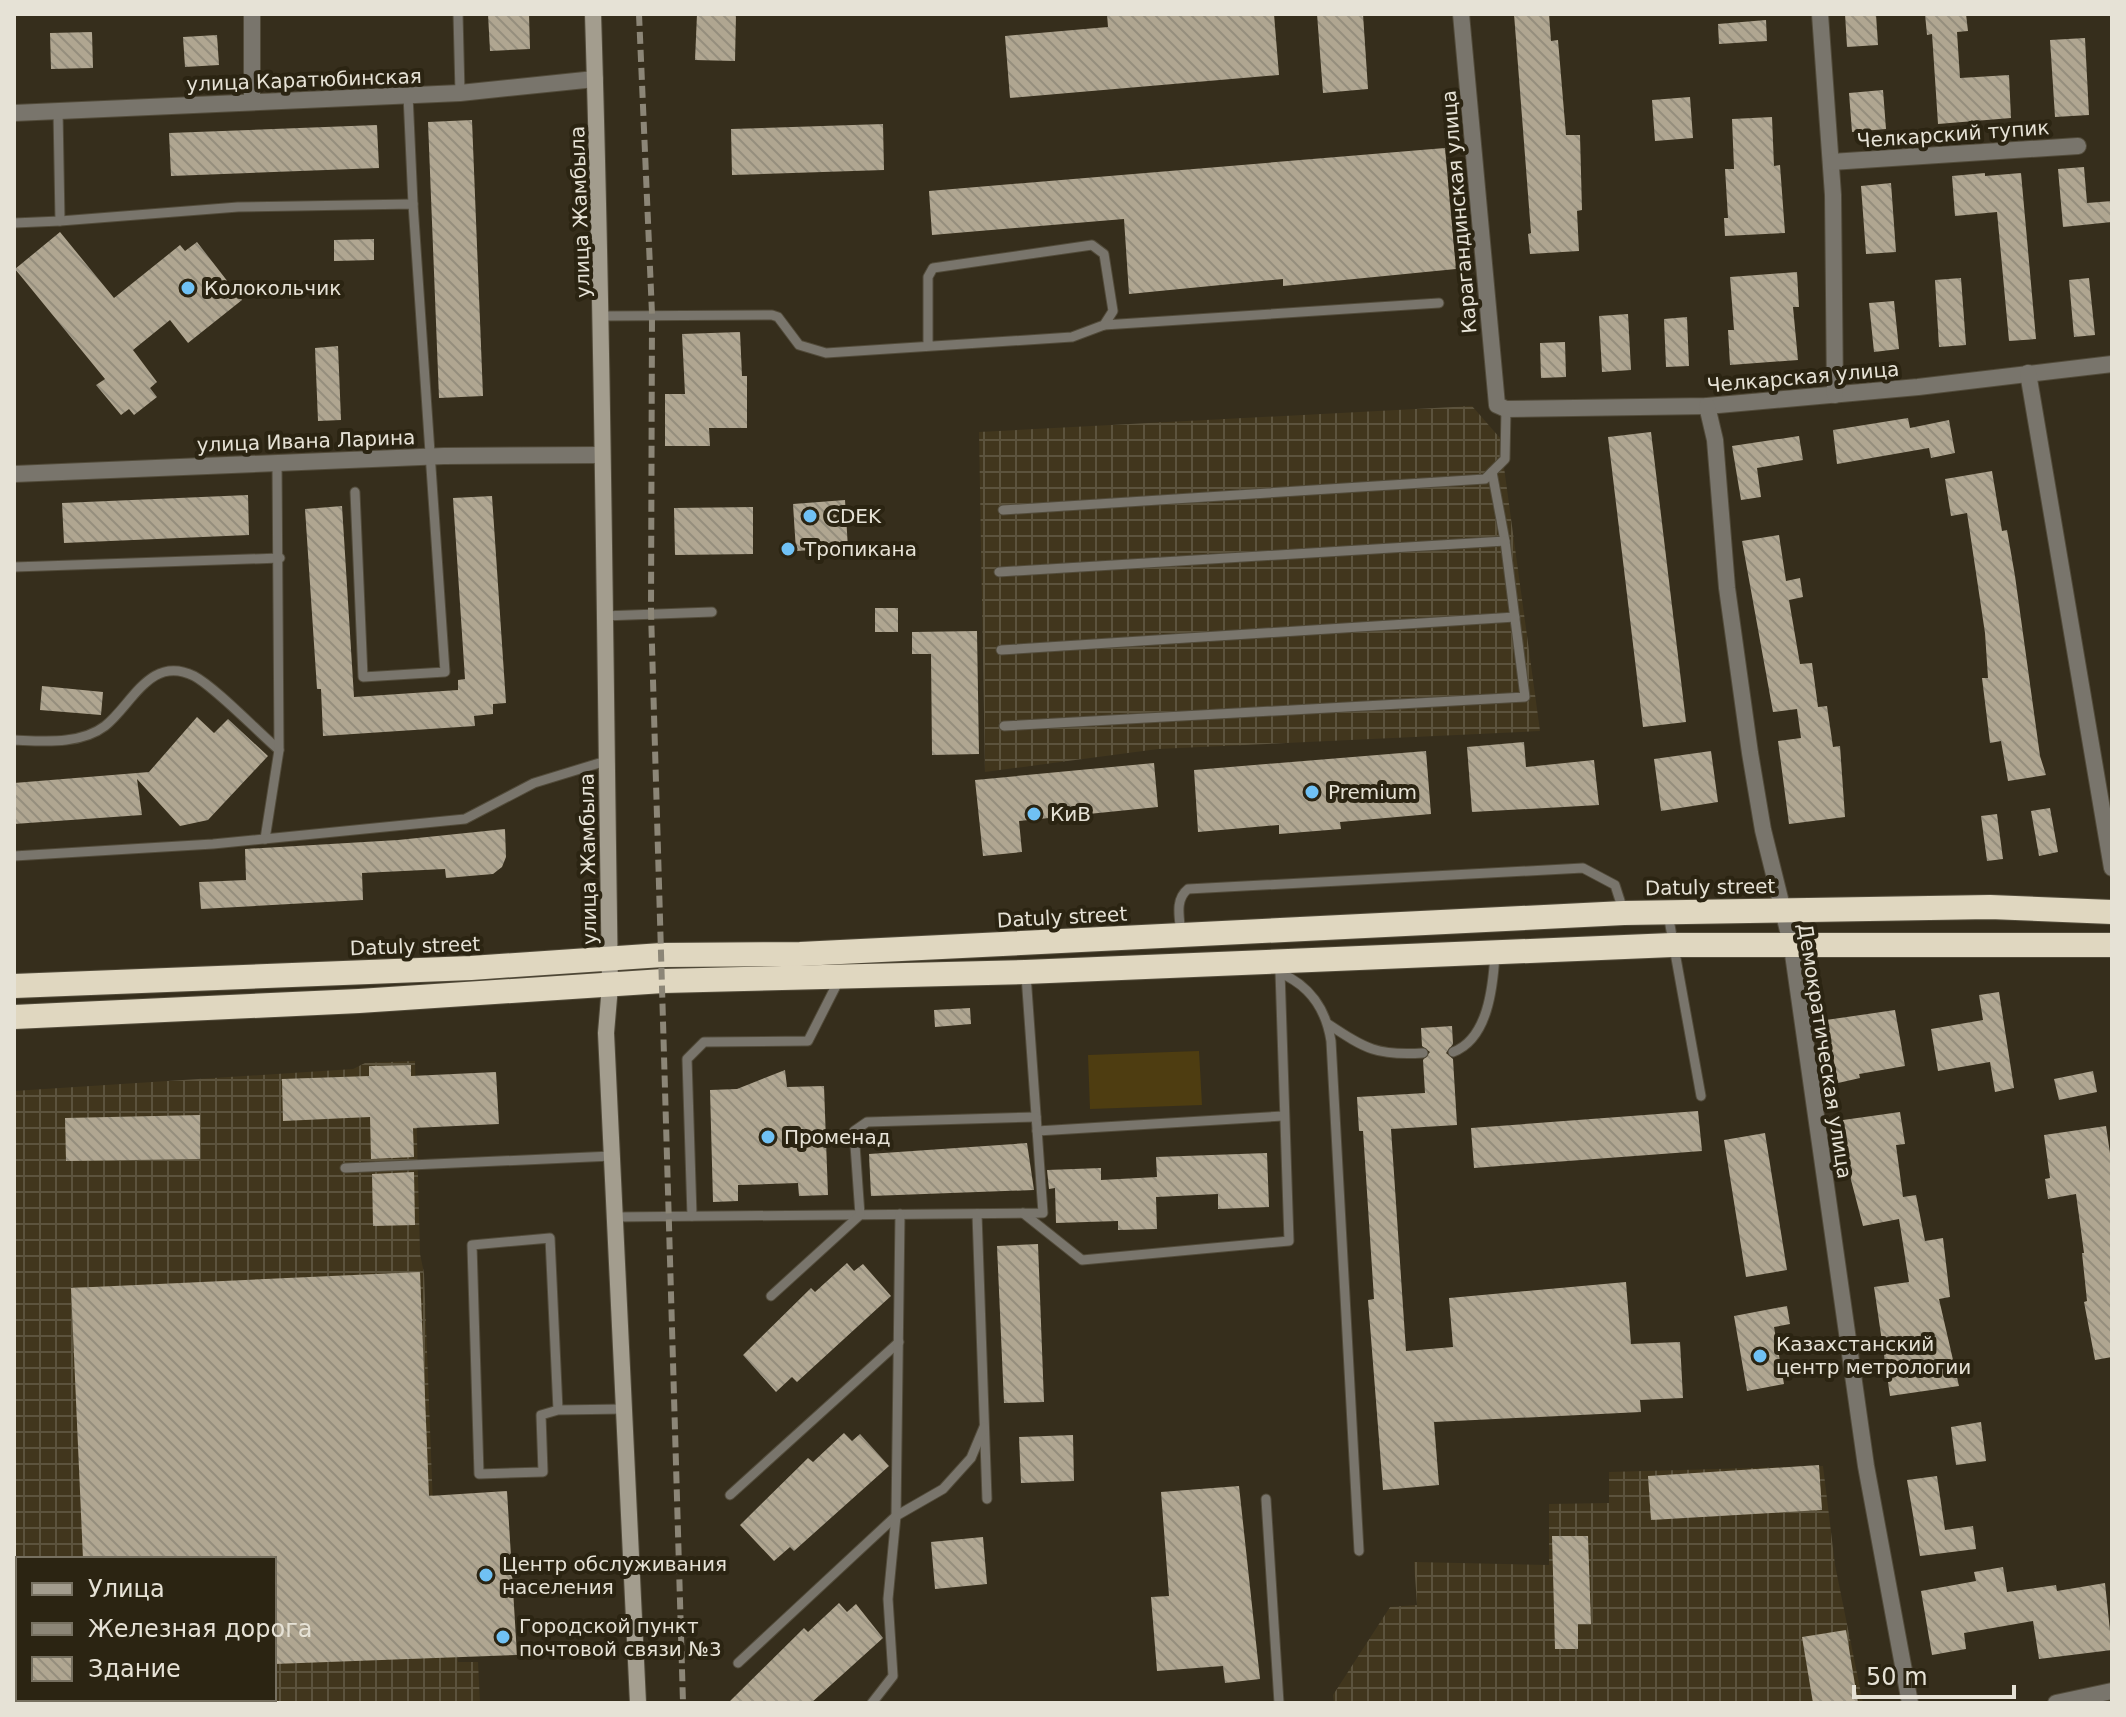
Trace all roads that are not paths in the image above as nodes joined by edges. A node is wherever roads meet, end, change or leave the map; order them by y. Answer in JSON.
{"nodes":[{"id":1,"x":252,"y":14,"type":"edge"},
{"id":2,"x":458,"y":14,"type":"edge"},
{"id":3,"x":593,"y":14,"type":"edge"},
{"id":4,"x":1461,"y":14,"type":"edge"},
{"id":5,"x":1820,"y":14,"type":"edge"},
{"id":6,"x":595,"y":79,"type":"junction"},
{"id":7,"x":460,"y":93,"type":"junction"},
{"id":8,"x":408,"y":95,"type":"junction"},
{"id":9,"x":252,"y":102,"type":"junction"},
{"id":10,"x":58,"y":111,"type":"junction"},
{"id":11,"x":14,"y":113,"type":"edge"},
{"id":12,"x":2078,"y":146,"type":"dead end"},
{"id":13,"x":1831,"y":162,"type":"junction"},
{"id":14,"x":413,"y":204,"type":"junction"},
{"id":15,"x":60,"y":221,"type":"junction"},
{"id":16,"x":14,"y":223,"type":"edge"},
{"id":17,"x":1439,"y":303,"type":"dead end"},
{"id":18,"x":603,"y":316,"type":"junction"},
{"id":19,"x":1104,"y":325,"type":"junction"},
{"id":20,"x":928,"y":346,"type":"junction"},
{"id":21,"x":2112,"y":364,"type":"edge"},
{"id":22,"x":2028,"y":373,"type":"junction"},
{"id":23,"x":1835,"y":395,"type":"junction"},
{"id":24,"x":1707,"y":406,"type":"junction"},
{"id":25,"x":1502,"y":407,"type":"junction"},
{"id":26,"x":600,"y":455,"type":"junction"},
{"id":27,"x":432,"y":456,"type":"junction"},
{"id":28,"x":277,"y":462,"type":"junction"},
{"id":29,"x":1492,"y":472,"type":"junction"},
{"id":30,"x":14,"y":474,"type":"edge"},
{"id":31,"x":355,"y":492,"type":"dead end"},
{"id":32,"x":1003,"y":510,"type":"dead end"},
{"id":33,"x":1505,"y":541,"type":"junction"},
{"id":34,"x":280,"y":558,"type":"junction"},
{"id":35,"x":14,"y":567,"type":"edge"},
{"id":36,"x":999,"y":572,"type":"dead end"},
{"id":37,"x":712,"y":612,"type":"dead end"},
{"id":38,"x":603,"y":616,"type":"junction"},
{"id":39,"x":1515,"y":617,"type":"junction"},
{"id":40,"x":1001,"y":650,"type":"dead end"},
{"id":41,"x":1004,"y":726,"type":"dead end"},
{"id":42,"x":14,"y":740,"type":"edge"},
{"id":43,"x":279,"y":750,"type":"junction"},
{"id":44,"x":606,"y":761,"type":"junction"},
{"id":45,"x":265,"y":839,"type":"junction"},
{"id":46,"x":14,"y":856,"type":"edge"},
{"id":47,"x":2112,"y":868,"type":"edge"},
{"id":48,"x":1782,"y":910,"type":"junction"},
{"id":49,"x":2112,"y":912,"type":"edge"},
{"id":50,"x":1624,"y":913,"type":"junction"},
{"id":51,"x":1668,"y":913,"type":"junction"},
{"id":52,"x":1181,"y":935,"type":"junction"},
{"id":53,"x":1672,"y":945,"type":"junction"},
{"id":54,"x":2112,"y":945,"type":"edge"},
{"id":55,"x":1792,"y":947,"type":"junction"},
{"id":56,"x":1495,"y":954,"type":"junction"},
{"id":57,"x":609,"y":960,"type":"junction"},
{"id":58,"x":1279,"y":966,"type":"junction"},
{"id":59,"x":1025,"y":972,"type":"junction"},
{"id":60,"x":841,"y":976,"type":"junction"},
{"id":61,"x":14,"y":986,"type":"edge"},
{"id":62,"x":610,"y":986,"type":"junction"},
{"id":63,"x":14,"y":1017,"type":"edge"},
{"id":64,"x":1328,"y":1024,"type":"junction"},
{"id":65,"x":1453,"y":1052,"type":"dead end"},
{"id":66,"x":1423,"y":1053,"type":"dead end"},
{"id":67,"x":1701,"y":1096,"type":"dead end"},
{"id":68,"x":1283,"y":1116,"type":"junction"},
{"id":69,"x":1036,"y":1117,"type":"junction"},
{"id":70,"x":1037,"y":1131,"type":"junction"},
{"id":71,"x":612,"y":1156,"type":"junction"},
{"id":72,"x":345,"y":1168,"type":"dead end"},
{"id":73,"x":1023,"y":1213,"type":"junction"},
{"id":74,"x":900,"y":1214,"type":"junction"},
{"id":75,"x":977,"y":1214,"type":"junction"},
{"id":76,"x":860,"y":1215,"type":"junction"},
{"id":77,"x":692,"y":1216,"type":"junction"},
{"id":78,"x":615,"y":1217,"type":"junction"},
{"id":79,"x":771,"y":1296,"type":"dead end"},
{"id":80,"x":899,"y":1342,"type":"junction"},
{"id":81,"x":624,"y":1409,"type":"junction"},
{"id":82,"x":558,"y":1410,"type":"junction"},
{"id":83,"x":984,"y":1427,"type":"junction"},
{"id":84,"x":730,"y":1495,"type":"dead end"},
{"id":85,"x":987,"y":1499,"type":"dead end"},
{"id":86,"x":1266,"y":1499,"type":"dead end"},
{"id":87,"x":896,"y":1516,"type":"junction"},
{"id":88,"x":1359,"y":1551,"type":"dead end"},
{"id":89,"x":738,"y":1663,"type":"dead end"},
{"id":90,"x":2112,"y":1691,"type":"edge"},
{"id":91,"x":638,"y":1703,"type":"edge"},
{"id":92,"x":872,"y":1703,"type":"edge"},
{"id":93,"x":1279,"y":1703,"type":"edge"},
{"id":94,"x":1910,"y":1703,"type":"edge"},
{"id":95,"x":2056,"y":1703,"type":"edge"}],
"edges":[{"from":1,"to":9,"type":"street"},
{"from":2,"to":7,"type":"lane"},
{"from":3,"to":6,"type":"street","name":"улица Жамбыла"},
{"from":4,"to":25,"type":"street","name":"Карагандинская улица"},
{"from":5,"to":13,"type":"street"},
{"from":6,"to":7,"type":"street","name":"улица Каратюбинская"},
{"from":6,"to":18,"type":"street","name":"улица Жамбыла"},
{"from":7,"to":8,"type":"street","name":"улица Каратюбинская"},
{"from":8,"to":9,"type":"street","name":"улица Каратюбинская"},
{"from":8,"to":14,"type":"lane"},
{"from":9,"to":10,"type":"street","name":"улица Каратюбинская"},
{"from":10,"to":11,"type":"street","name":"улица Каратюбинская"},
{"from":10,"to":15,"type":"lane"},
{"from":12,"to":13,"type":"street","name":"Челкарский тупик"},
{"from":13,"to":23,"type":"street"},
{"from":14,"to":15,"type":"lane"},
{"from":14,"to":27,"type":"lane"},
{"from":15,"to":16,"type":"lane"},
{"from":17,"to":19,"type":"lane"},
{"from":18,"to":20,"type":"lane"},
{"from":18,"to":26,"type":"street","name":"улица Жамбыла"},
{"from":19,"to":20,"type":"lane"},
{"from":19,"to":20,"type":"lane"},
{"from":21,"to":22,"type":"street","name":"Челкарская улица"},
{"from":22,"to":23,"type":"street","name":"Челкарская улица"},
{"from":22,"to":47,"type":"street"},
{"from":23,"to":24,"type":"street","name":"Челкарская улица"},
{"from":24,"to":25,"type":"street","name":"Челкарская улица"},
{"from":24,"to":48,"type":"street","name":"Демократическая улица"},
{"from":25,"to":29,"type":"lane"},
{"from":26,"to":27,"type":"street","name":"улица Ивана Ларина"},
{"from":26,"to":38,"type":"street","name":"улица Жамбыла"},
{"from":27,"to":28,"type":"street","name":"улица Ивана Ларина"},
{"from":27,"to":31,"type":"lane"},
{"from":28,"to":30,"type":"street","name":"улица Ивана Ларина"},
{"from":28,"to":34,"type":"lane"},
{"from":29,"to":32,"type":"lane"},
{"from":29,"to":33,"type":"lane"},
{"from":33,"to":36,"type":"lane"},
{"from":33,"to":39,"type":"lane"},
{"from":34,"to":35,"type":"lane"},
{"from":34,"to":43,"type":"lane"},
{"from":37,"to":38,"type":"lane"},
{"from":38,"to":44,"type":"street","name":"улица Жамбыла"},
{"from":39,"to":40,"type":"lane"},
{"from":39,"to":41,"type":"lane"},
{"from":42,"to":43,"type":"lane"},
{"from":43,"to":45,"type":"lane"},
{"from":44,"to":45,"type":"lane"},
{"from":44,"to":57,"type":"street","name":"улица Жамбыла"},
{"from":45,"to":46,"type":"lane"},
{"from":48,"to":49,"type":"highway","name":"Datuly street"},
{"from":48,"to":51,"type":"highway","name":"Datuly street"},
{"from":48,"to":55,"type":"street","name":"Демократическая улица"},
{"from":50,"to":51,"type":"highway","name":"Datuly street"},
{"from":50,"to":52,"type":"highway","name":"Datuly street"},
{"from":50,"to":52,"type":"lane"},
{"from":51,"to":53,"type":"lane"},
{"from":52,"to":57,"type":"highway","name":"Datuly street"},
{"from":53,"to":55,"type":"highway"},
{"from":53,"to":56,"type":"highway"},
{"from":53,"to":67,"type":"lane"},
{"from":54,"to":55,"type":"highway"},
{"from":55,"to":94,"type":"street","name":"Демократическая улица"},
{"from":56,"to":58,"type":"highway"},
{"from":56,"to":65,"type":"lane"},
{"from":57,"to":61,"type":"highway","name":"Datuly street"},
{"from":57,"to":62,"type":"street","name":"улица Жамбыла"},
{"from":58,"to":59,"type":"highway"},
{"from":58,"to":64,"type":"lane"},
{"from":58,"to":68,"type":"lane"},
{"from":59,"to":60,"type":"highway"},
{"from":59,"to":69,"type":"lane"},
{"from":60,"to":62,"type":"highway"},
{"from":60,"to":77,"type":"lane"},
{"from":62,"to":63,"type":"highway"},
{"from":62,"to":71,"type":"street","name":"улица Жамбыла"},
{"from":64,"to":66,"type":"lane"},
{"from":64,"to":88,"type":"lane"},
{"from":68,"to":70,"type":"lane"},
{"from":68,"to":73,"type":"lane"},
{"from":69,"to":70,"type":"lane"},
{"from":69,"to":76,"type":"lane"},
{"from":70,"to":73,"type":"lane"},
{"from":71,"to":72,"type":"lane"},
{"from":71,"to":78,"type":"street","name":"улица Жамбыла"},
{"from":73,"to":75,"type":"lane"},
{"from":74,"to":75,"type":"lane"},
{"from":74,"to":76,"type":"lane"},
{"from":74,"to":80,"type":"lane"},
{"from":75,"to":83,"type":"lane"},
{"from":76,"to":77,"type":"lane"},
{"from":76,"to":79,"type":"lane"},
{"from":77,"to":78,"type":"lane"},
{"from":78,"to":81,"type":"street","name":"улица Жамбыла"},
{"from":80,"to":84,"type":"lane"},
{"from":80,"to":87,"type":"lane"},
{"from":81,"to":82,"type":"lane"},
{"from":81,"to":91,"type":"street","name":"улица Жамбыла"},
{"from":82,"to":82,"type":"lane"},
{"from":83,"to":85,"type":"lane"},
{"from":83,"to":87,"type":"lane"},
{"from":86,"to":93,"type":"lane"},
{"from":87,"to":89,"type":"lane"},
{"from":87,"to":92,"type":"lane"},
{"from":90,"to":95,"type":"street"}]}
